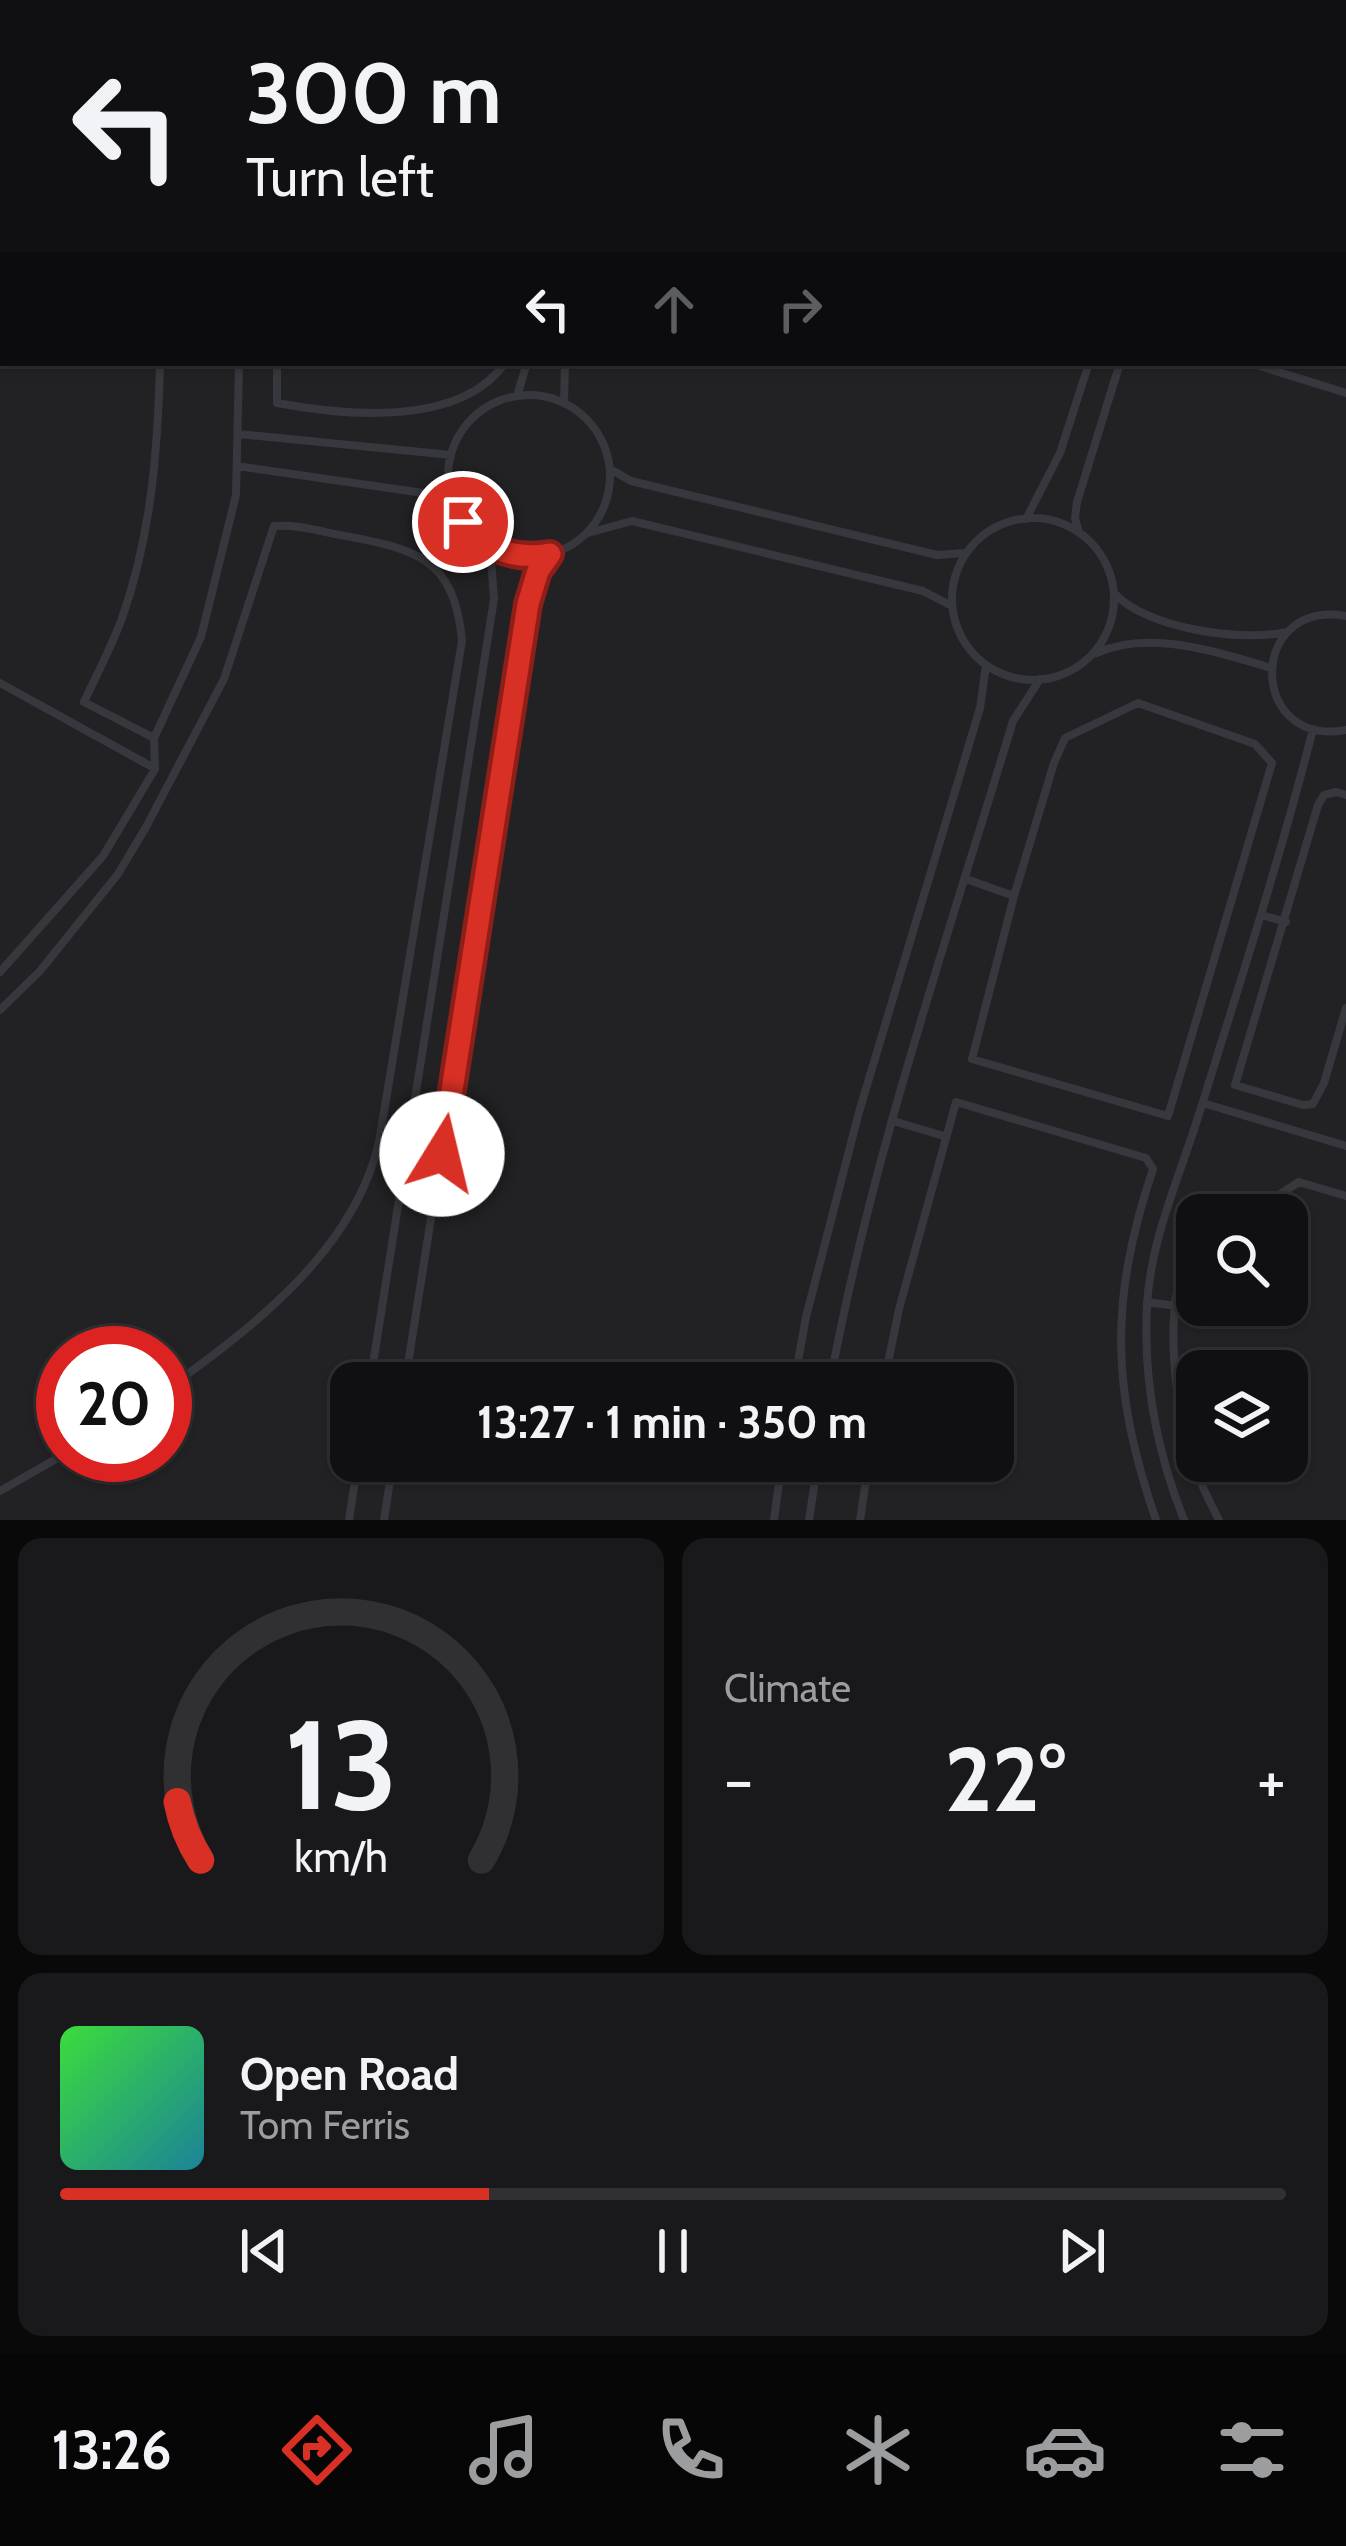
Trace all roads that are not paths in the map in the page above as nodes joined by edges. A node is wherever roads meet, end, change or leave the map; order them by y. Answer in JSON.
{"nodes":[{"id":1,"x":160,"y":366,"type":"edge"},
{"id":2,"x":239,"y":366,"type":"edge"},
{"id":3,"x":278,"y":366,"type":"edge"},
{"id":4,"x":503,"y":366,"type":"edge"},
{"id":5,"x":526,"y":366,"type":"edge"},
{"id":6,"x":565,"y":366,"type":"edge"},
{"id":7,"x":1088,"y":366,"type":"edge"},
{"id":8,"x":1119,"y":366,"type":"edge"},
{"id":9,"x":1260,"y":366,"type":"edge"},
{"id":10,"x":1346,"y":393,"type":"edge"},
{"id":11,"x":516,"y":397,"type":"junction"},
{"id":12,"x":564,"y":403,"type":"junction"},
{"id":13,"x":238,"y":434,"type":"junction"},
{"id":14,"x":451,"y":455,"type":"junction"},
{"id":15,"x":237,"y":466,"type":"junction"},
{"id":16,"x":610,"y":469,"type":"junction"},
{"id":17,"x":451,"y":497,"type":"junction"},
{"id":18,"x":1026,"y":519,"type":"junction"},
{"id":19,"x":586,"y":533,"type":"junction"},
{"id":20,"x":1079,"y":533,"type":"junction"},
{"id":21,"x":490,"y":546,"type":"junction"},
{"id":22,"x":967,"y":553,"type":"junction"},
{"id":23,"x":550,"y":554,"type":"junction"},
{"id":24,"x":1114,"y":592,"type":"junction"},
{"id":25,"x":952,"y":606,"type":"junction"},
{"id":26,"x":1346,"y":616,"type":"edge"},
{"id":27,"x":1288,"y":631,"type":"junction"},
{"id":28,"x":1090,"y":656,"type":"junction"},
{"id":29,"x":986,"y":665,"type":"junction"},
{"id":30,"x":1271,"y":668,"type":"junction"},
{"id":31,"x":1040,"y":679,"type":"junction"},
{"id":32,"x":0,"y":683,"type":"edge"},
{"id":33,"x":1312,"y":729,"type":"junction"},
{"id":34,"x":1346,"y":730,"type":"edge"},
{"id":35,"x":154,"y":738,"type":"junction"},
{"id":36,"x":155,"y":769,"type":"junction"},
{"id":37,"x":1346,"y":795,"type":"edge"},
{"id":38,"x":966,"y":879,"type":"junction"},
{"id":39,"x":1014,"y":896,"type":"junction"},
{"id":40,"x":1261,"y":915,"type":"junction"},
{"id":41,"x":1286,"y":922,"type":"junction"},
{"id":42,"x":0,"y":972,"type":"edge"},
{"id":43,"x":1346,"y":1008,"type":"edge"},
{"id":44,"x":0,"y":1010,"type":"edge"},
{"id":45,"x":1203,"y":1103,"type":"junction"},
{"id":46,"x":893,"y":1121,"type":"junction"},
{"id":47,"x":944,"y":1136,"type":"junction"},
{"id":48,"x":1346,"y":1146,"type":"edge"},
{"id":49,"x":1280,"y":1194,"type":"edge"},
{"id":50,"x":1346,"y":1196,"type":"edge"},
{"id":51,"x":1147,"y":1302,"type":"junction"},
{"id":52,"x":1176,"y":1306,"type":"joint"},
{"id":53,"x":373,"y":1362,"type":"edge"},
{"id":54,"x":409,"y":1362,"type":"edge"},
{"id":55,"x":799,"y":1362,"type":"edge"},
{"id":56,"x":834,"y":1362,"type":"edge"},
{"id":57,"x":888,"y":1362,"type":"edge"},
{"id":58,"x":192,"y":1371,"type":"edge"},
{"id":59,"x":36,"y":1470,"type":"edge"},
{"id":60,"x":355,"y":1482,"type":"edge"},
{"id":61,"x":390,"y":1482,"type":"edge"},
{"id":62,"x":779,"y":1482,"type":"edge"},
{"id":63,"x":815,"y":1482,"type":"edge"},
{"id":64,"x":866,"y":1482,"type":"edge"},
{"id":65,"x":0,"y":1491,"type":"edge"},
{"id":66,"x":349,"y":1520,"type":"edge"},
{"id":67,"x":384,"y":1520,"type":"edge"},
{"id":68,"x":773,"y":1520,"type":"edge"},
{"id":69,"x":809,"y":1520,"type":"edge"},
{"id":70,"x":860,"y":1520,"type":"edge"},
{"id":71,"x":1156,"y":1520,"type":"edge"},
{"id":72,"x":1184,"y":1520,"type":"edge"},
{"id":73,"x":1219,"y":1520,"type":"edge"}],
"edges":[{"from":1,"to":35,"type":"lane"},
{"from":2,"to":13,"type":"lane"},
{"from":3,"to":4,"type":"lane"},
{"from":5,"to":11,"type":"lane"},
{"from":6,"to":12,"type":"lane"},
{"from":7,"to":18,"type":"lane"},
{"from":8,"to":20,"type":"lane"},
{"from":9,"to":10,"type":"lane"},
{"from":11,"to":12,"type":"lane"},
{"from":11,"to":14,"type":"lane"},
{"from":12,"to":16,"type":"lane"},
{"from":13,"to":14,"type":"lane"},
{"from":13,"to":15,"type":"lane"},
{"from":14,"to":17,"type":"lane"},
{"from":15,"to":17,"type":"lane"},
{"from":15,"to":35,"type":"lane"},
{"from":16,"to":19,"type":"lane"},
{"from":16,"to":22,"type":"lane"},
{"from":17,"to":21,"type":"lane"},
{"from":18,"to":20,"type":"lane"},
{"from":18,"to":22,"type":"lane"},
{"from":19,"to":23,"type":"lane"},
{"from":19,"to":25,"type":"lane"},
{"from":20,"to":24,"type":"lane"},
{"from":21,"to":23,"type":"lane"},
{"from":21,"to":53,"type":"lane"},
{"from":22,"to":25,"type":"lane"},
{"from":23,"to":54,"type":"lane"},
{"from":24,"to":27,"type":"lane"},
{"from":24,"to":28,"type":"lane"},
{"from":25,"to":29,"type":"lane"},
{"from":26,"to":27,"type":"lane"},
{"from":27,"to":30,"type":"lane"},
{"from":28,"to":30,"type":"lane"},
{"from":28,"to":31,"type":"lane"},
{"from":29,"to":31,"type":"lane"},
{"from":29,"to":55,"type":"lane"},
{"from":30,"to":33,"type":"lane"},
{"from":31,"to":38,"type":"lane"},
{"from":32,"to":36,"type":"lane"},
{"from":33,"to":34,"type":"lane"},
{"from":33,"to":40,"type":"lane"},
{"from":35,"to":36,"type":"lane"},
{"from":36,"to":42,"type":"lane"},
{"from":37,"to":41,"type":"lane"},
{"from":38,"to":39,"type":"lane"},
{"from":38,"to":46,"type":"lane"},
{"from":39,"to":39,"type":"lane"},
{"from":40,"to":41,"type":"lane"},
{"from":40,"to":45,"type":"lane"},
{"from":41,"to":43,"type":"lane"},
{"from":44,"to":58,"type":"lane"},
{"from":45,"to":48,"type":"lane"},
{"from":45,"to":51,"type":"lane"},
{"from":46,"to":47,"type":"lane"},
{"from":46,"to":56,"type":"lane"},
{"from":47,"to":57,"type":"lane"},
{"from":47,"to":71,"type":"lane"},
{"from":49,"to":50,"type":"lane"},
{"from":51,"to":52,"type":"lane"},
{"from":51,"to":72,"type":"lane"},
{"from":52,"to":73,"type":"lane"},
{"from":59,"to":65,"type":"lane"},
{"from":60,"to":66,"type":"lane"},
{"from":61,"to":67,"type":"lane"},
{"from":62,"to":68,"type":"lane"},
{"from":63,"to":69,"type":"lane"},
{"from":64,"to":70,"type":"lane"}]}
